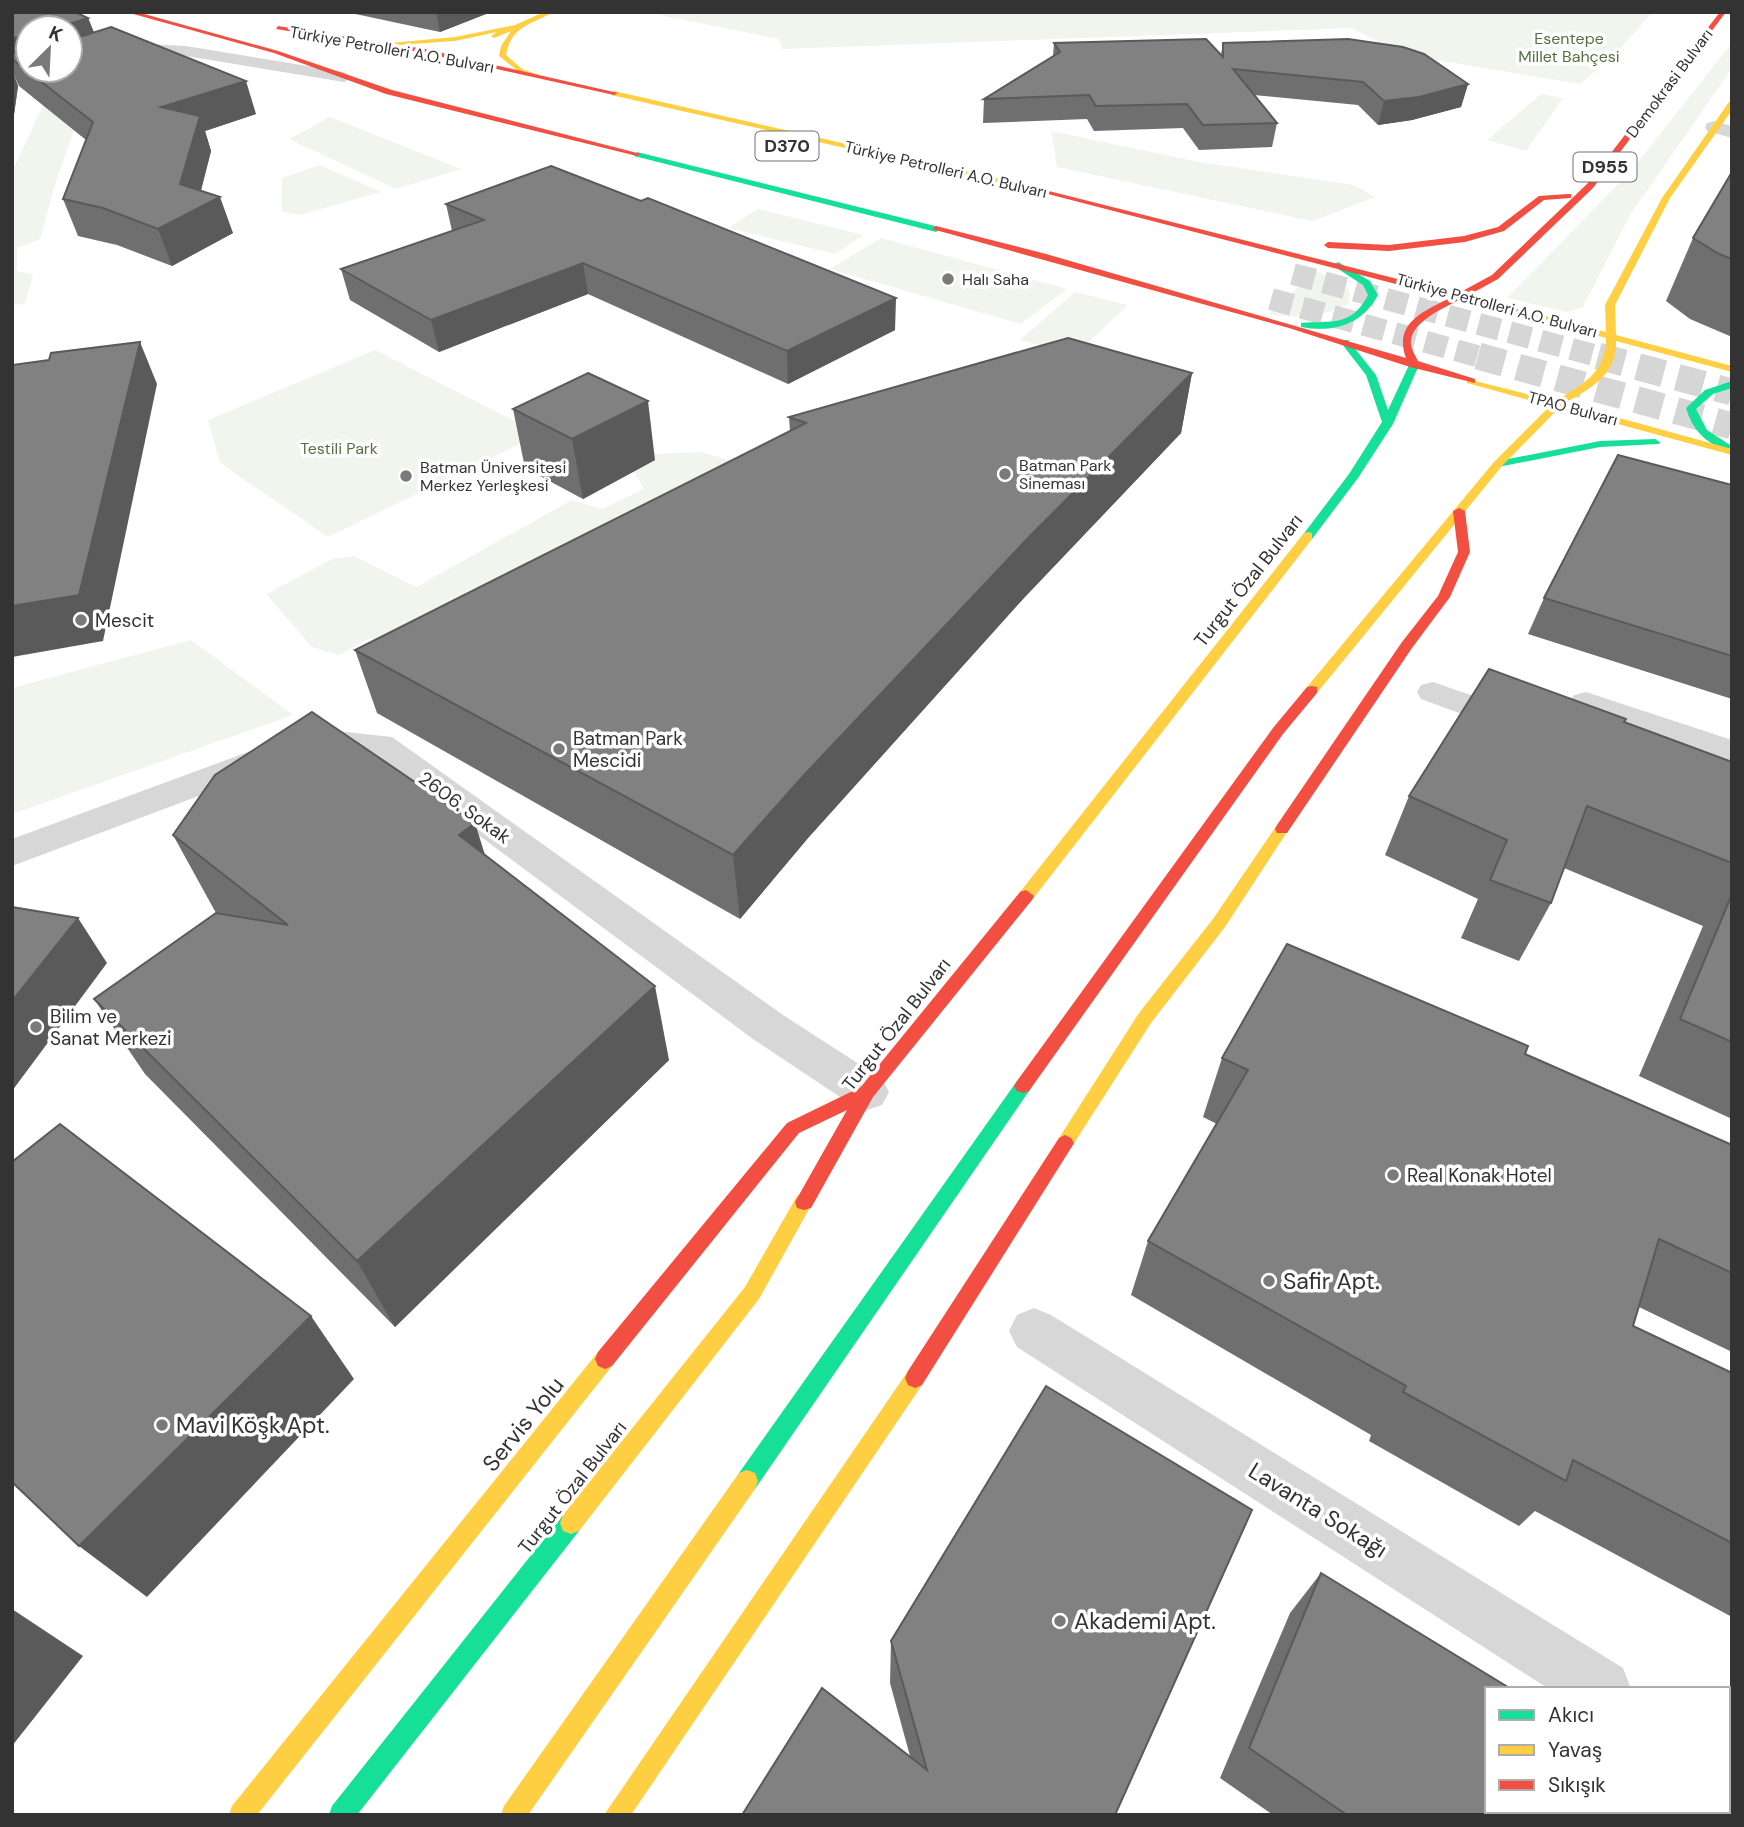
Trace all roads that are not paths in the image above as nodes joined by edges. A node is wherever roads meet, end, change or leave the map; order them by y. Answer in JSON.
{"nodes":[{"id":1,"x":129,"y":12,"type":"edge"},
{"id":2,"x":550,"y":12,"type":"edge"},
{"id":3,"x":1723,"y":12,"type":"edge"},
{"id":4,"x":171,"y":22,"type":"junction"},
{"id":5,"x":518,"y":26,"type":"junction"},
{"id":6,"x":383,"y":44,"type":"junction"},
{"id":7,"x":276,"y":52,"type":"junction"},
{"id":8,"x":448,"y":56,"type":"junction"},
{"id":9,"x":537,"y":76,"type":"junction"},
{"id":10,"x":345,"y":77,"type":"junction"},
{"id":11,"x":501,"y":103,"type":"dead end"},
{"id":12,"x":1726,"y":119,"type":"edge"},
{"id":13,"x":957,"y":188,"type":"dead end"},
{"id":14,"x":1580,"y":195,"type":"junction"},
{"id":15,"x":1219,"y":234,"type":"junction"},
{"id":16,"x":1334,"y":263,"type":"junction"},
{"id":17,"x":1462,"y":296,"type":"junction"},
{"id":18,"x":1247,"y":313,"type":"junction"},
{"id":19,"x":1609,"y":335,"type":"junction"},
{"id":20,"x":1345,"y":342,"type":"junction"},
{"id":21,"x":1414,"y":365,"type":"junction"},
{"id":22,"x":1732,"y":369,"type":"edge"},
{"id":23,"x":1732,"y":384,"type":"edge"},
{"id":24,"x":1557,"y":404,"type":"junction"},
{"id":25,"x":1388,"y":424,"type":"junction"},
{"id":26,"x":1732,"y":451,"type":"edge"},
{"id":27,"x":1498,"y":464,"type":"junction"},
{"id":28,"x":1459,"y":511,"type":"junction"},
{"id":29,"x":1433,"y":692,"type":"dead end"},
{"id":30,"x":1586,"y":703,"type":"edge"},
{"id":31,"x":1550,"y":735,"type":"edge"},
{"id":32,"x":1732,"y":752,"type":"edge"},
{"id":33,"x":12,"y":853,"type":"edge"},
{"id":34,"x":867,"y":1092,"type":"junction"},
{"id":35,"x":1034,"y":1331,"type":"dead end"},
{"id":36,"x":1599,"y":1687,"type":"edge"},
{"id":37,"x":241,"y":1815,"type":"edge"},
{"id":38,"x":341,"y":1815,"type":"edge"},
{"id":39,"x":513,"y":1815,"type":"edge"},
{"id":40,"x":616,"y":1815,"type":"edge"}],
"edges":[{"from":1,"to":4,"type":"main road","name":"Türkiye Petrolleri A.O. Bulvarı"},
{"from":2,"to":5,"type":"main road"},
{"from":3,"to":14,"type":"main road","name":"Demokrasi Bulvarı","number":"D955"},
{"from":4,"to":7,"type":"main road","name":"Türkiye Petrolleri A.O. Bulvarı"},
{"from":4,"to":10,"type":"street"},
{"from":5,"to":6,"type":"main road"},
{"from":5,"to":8,"type":"main road"},
{"from":5,"to":9,"type":"main road"},
{"from":6,"to":8,"type":"main road","name":"Türkiye Petrolleri A.O. Bulvarı"},
{"from":6,"to":13,"type":"main road","name":"Türkiye Petrolleri A.O. Bulvarı","number":"D370"},
{"from":7,"to":10,"type":"main road","name":"Türkiye Petrolleri A.O. Bulvarı"},
{"from":7,"to":11,"type":"main road","name":"Türkiye Petrolleri A.O. Bulvarı"},
{"from":8,"to":9,"type":"main road","name":"Türkiye Petrolleri A.O. Bulvarı"},
{"from":9,"to":15,"type":"main road","name":"Türkiye Petrolleri A.O. Bulvarı"},
{"from":10,"to":18,"type":"main road","name":"Türkiye Petrolleri A.O. Bulvarı"},
{"from":12,"to":19,"type":"main road"},
{"from":14,"to":15,"type":"main road"},
{"from":14,"to":17,"type":"main road","name":"Demokrasi Bulvarı","number":"D955"},
{"from":15,"to":16,"type":"main road","name":"Türkiye Petrolleri A.O. Bulvarı"},
{"from":16,"to":17,"type":"main road","name":"Türkiye Petrolleri A.O. Bulvarı"},
{"from":16,"to":18,"type":"main road"},
{"from":17,"to":19,"type":"main road","name":"Türkiye Petrolleri A.O. Bulvarı"},
{"from":17,"to":21,"type":"main road","name":"Demokrasi Bulvarı"},
{"from":18,"to":20,"type":"main road","name":"Türkiye Petrolleri A.O. Bulvarı"},
{"from":19,"to":22,"type":"main road"},
{"from":19,"to":24,"type":"main road"},
{"from":20,"to":21,"type":"main road","name":"Türkiye Petrolleri A.O. Bulvarı"},
{"from":20,"to":25,"type":"main road"},
{"from":21,"to":24,"type":"main road","name":"TPAO Bulvarı"},
{"from":21,"to":25,"type":"main road","name":"Turgut Özal Bulvarı"},
{"from":23,"to":26,"type":"main road"},
{"from":24,"to":26,"type":"main road","name":"TPAO Bulvarı"},
{"from":24,"to":27,"type":"main road"},
{"from":25,"to":34,"type":"main road","name":"Turgut Özal Bulvarı"},
{"from":26,"to":27,"type":"main road"},
{"from":27,"to":28,"type":"main road"},
{"from":28,"to":39,"type":"main road"},
{"from":28,"to":40,"type":"main road"},
{"from":29,"to":31,"type":"street"},
{"from":30,"to":32,"type":"street"},
{"from":33,"to":34,"type":"street","name":"2606. Sokak"},
{"from":34,"to":37,"type":"main road","name":"Servis Yolu"},
{"from":34,"to":38,"type":"main road","name":"Turgut Özal Bulvarı"},
{"from":35,"to":36,"type":"street","name":"Lavanta Sokağı"}]}
